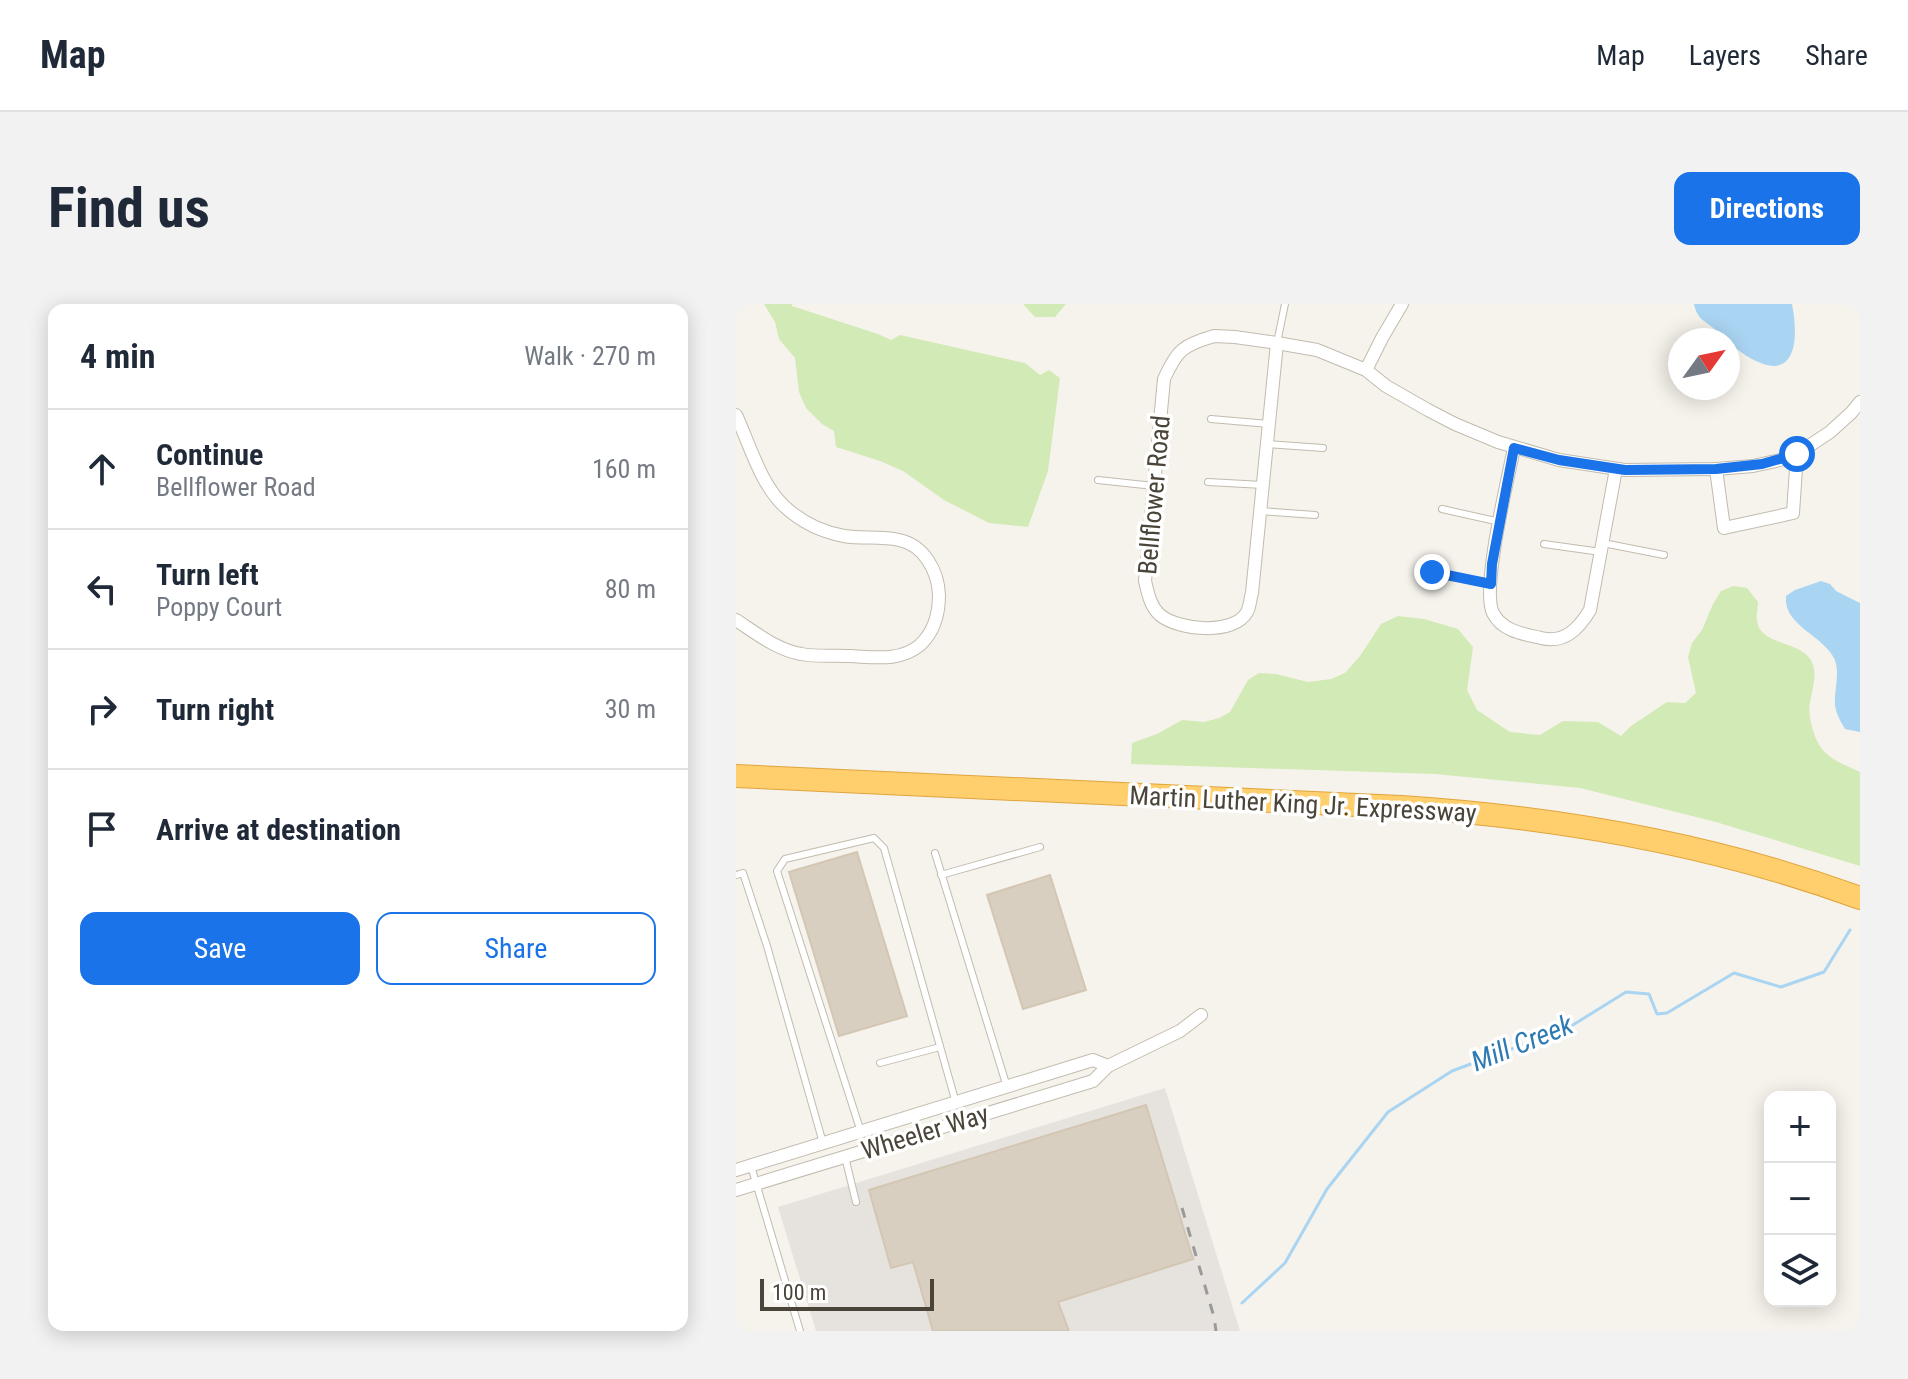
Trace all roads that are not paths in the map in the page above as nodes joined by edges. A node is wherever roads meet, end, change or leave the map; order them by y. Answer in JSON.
{"nodes":[{"id":1,"x":1285,"y":304,"type":"edge"},
{"id":2,"x":1402,"y":304,"type":"edge"},
{"id":3,"x":1277,"y":343,"type":"junction"},
{"id":4,"x":1366,"y":370,"type":"junction"},
{"id":5,"x":1859,"y":406,"type":"edge"},
{"id":6,"x":736,"y":415,"type":"edge"},
{"id":7,"x":1211,"y":419,"type":"dead end"},
{"id":8,"x":1269,"y":424,"type":"junction"},
{"id":9,"x":1267,"y":444,"type":"junction"},
{"id":10,"x":1323,"y":448,"type":"dead end"},
{"id":11,"x":1514,"y":448,"type":"junction"},
{"id":12,"x":1797,"y":454,"type":"junction"},
{"id":13,"x":1616,"y":469,"type":"junction"},
{"id":14,"x":1716,"y":469,"type":"junction"},
{"id":15,"x":1098,"y":480,"type":"dead end"},
{"id":16,"x":1208,"y":482,"type":"dead end"},
{"id":17,"x":1263,"y":485,"type":"junction"},
{"id":18,"x":1154,"y":486,"type":"junction"},
{"id":19,"x":1442,"y":509,"type":"dead end"},
{"id":20,"x":1260,"y":511,"type":"junction"},
{"id":21,"x":1315,"y":515,"type":"dead end"},
{"id":22,"x":1500,"y":522,"type":"junction"},
{"id":23,"x":1544,"y":544,"type":"dead end"},
{"id":24,"x":1602,"y":548,"type":"junction"},
{"id":25,"x":1664,"y":555,"type":"dead end"},
{"id":26,"x":1432,"y":572,"type":"dead end"},
{"id":27,"x":1491,"y":584,"type":"junction"},
{"id":28,"x":736,"y":620,"type":"edge"},
{"id":29,"x":736,"y":761,"type":"edge"},
{"id":30,"x":736,"y":776,"type":"edge"},
{"id":31,"x":1040,"y":847,"type":"dead end"},
{"id":32,"x":935,"y":853,"type":"dead end"},
{"id":33,"x":736,"y":875,"type":"edge"},
{"id":34,"x":941,"y":875,"type":"junction"},
{"id":35,"x":1860,"y":882,"type":"edge"},
{"id":36,"x":1860,"y":898,"type":"edge"},
{"id":37,"x":1201,"y":1015,"type":"dead end"},
{"id":38,"x":940,"y":1047,"type":"junction"},
{"id":39,"x":880,"y":1063,"type":"dead end"},
{"id":40,"x":1108,"y":1066,"type":"junction"},
{"id":41,"x":1007,"y":1087,"type":"junction"},
{"id":42,"x":956,"y":1103,"type":"junction"},
{"id":43,"x":861,"y":1132,"type":"junction"},
{"id":44,"x":823,"y":1143,"type":"junction"},
{"id":45,"x":845,"y":1157,"type":"junction"},
{"id":46,"x":751,"y":1166,"type":"junction"},
{"id":47,"x":736,"y":1170,"type":"edge"},
{"id":48,"x":755,"y":1184,"type":"junction"},
{"id":49,"x":736,"y":1190,"type":"edge"},
{"id":50,"x":856,"y":1202,"type":"dead end"},
{"id":51,"x":800,"y":1331,"type":"edge"}],
"edges":[{"from":1,"to":3,"type":"lane"},
{"from":2,"to":4,"type":"street"},
{"from":3,"to":4,"type":"street","name":"Bellflower Road"},
{"from":3,"to":8,"type":"street","name":"Bellflower Road"},
{"from":3,"to":18,"type":"street","name":"Bellflower Road"},
{"from":4,"to":11,"type":"street","name":"Bellflower Road"},
{"from":5,"to":12,"type":"street","name":"Bellflower Road"},
{"from":6,"to":28,"type":"street"},
{"from":7,"to":8,"type":"lane"},
{"from":8,"to":9,"type":"street","name":"Bellflower Road"},
{"from":9,"to":10,"type":"lane"},
{"from":9,"to":17,"type":"street","name":"Bellflower Road"},
{"from":11,"to":13,"type":"street","name":"Bellflower Road"},
{"from":11,"to":22,"type":"street"},
{"from":12,"to":14,"type":"street","name":"Bellflower Road"},
{"from":12,"to":14,"type":"street"},
{"from":13,"to":14,"type":"street","name":"Bellflower Road"},
{"from":13,"to":24,"type":"street"},
{"from":15,"to":18,"type":"lane"},
{"from":16,"to":17,"type":"lane"},
{"from":17,"to":20,"type":"street","name":"Bellflower Road"},
{"from":18,"to":20,"type":"street","name":"Bellflower Road"},
{"from":19,"to":22,"type":"lane"},
{"from":20,"to":21,"type":"lane"},
{"from":22,"to":27,"type":"street"},
{"from":23,"to":24,"type":"lane"},
{"from":24,"to":25,"type":"lane"},
{"from":24,"to":27,"type":"street"},
{"from":26,"to":27,"type":"lane"},
{"from":29,"to":35,"type":"highway","name":"Martin Luther King Jr. Expressway"},
{"from":30,"to":36,"type":"highway","name":"Martin Luther King Jr. Expressway"},
{"from":31,"to":34,"type":"lane"},
{"from":32,"to":34,"type":"lane"},
{"from":33,"to":44,"type":"lane"},
{"from":34,"to":41,"type":"lane"},
{"from":37,"to":40,"type":"street","name":"Wheeler Way"},
{"from":38,"to":39,"type":"lane"},
{"from":38,"to":42,"type":"lane"},
{"from":38,"to":43,"type":"lane"},
{"from":40,"to":41,"type":"street","name":"Wheeler Way"},
{"from":40,"to":45,"type":"street","name":"Wheeler Way"},
{"from":41,"to":42,"type":"street","name":"Wheeler Way"},
{"from":42,"to":43,"type":"street","name":"Wheeler Way"},
{"from":43,"to":44,"type":"street","name":"Wheeler Way"},
{"from":44,"to":46,"type":"street","name":"Wheeler Way"},
{"from":45,"to":48,"type":"street","name":"Wheeler Way"},
{"from":45,"to":50,"type":"lane"},
{"from":46,"to":47,"type":"street","name":"Wheeler Way"},
{"from":46,"to":48,"type":"lane"},
{"from":48,"to":49,"type":"street","name":"Wheeler Way"},
{"from":48,"to":51,"type":"lane"}]}
